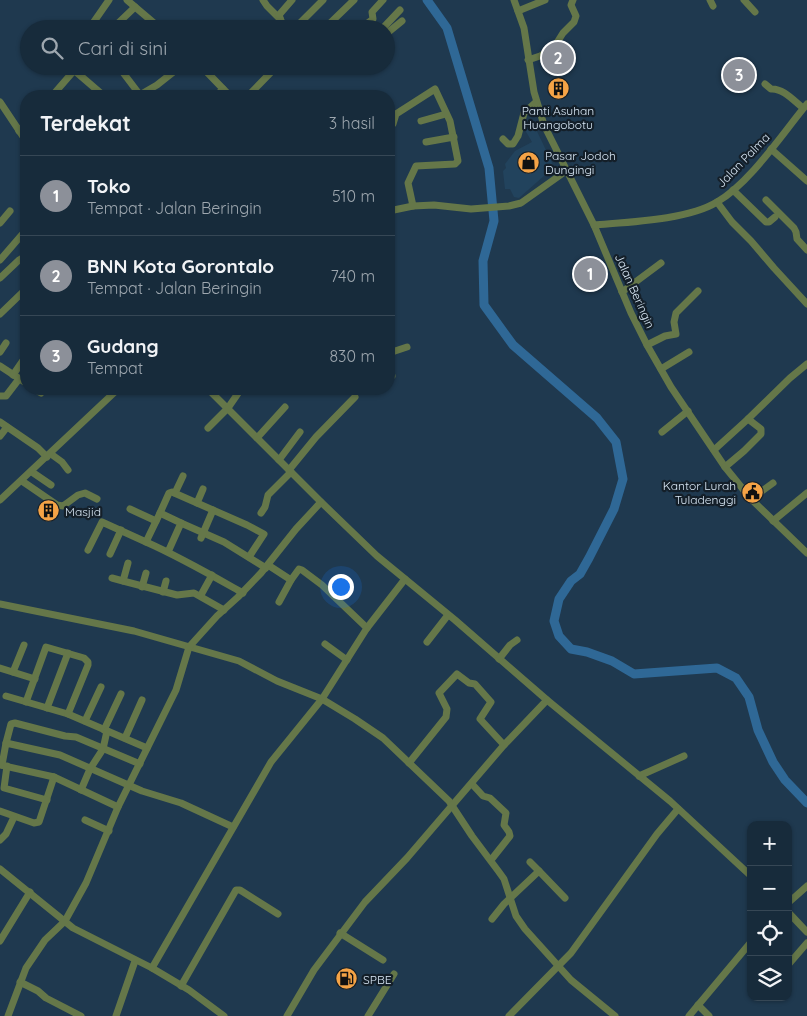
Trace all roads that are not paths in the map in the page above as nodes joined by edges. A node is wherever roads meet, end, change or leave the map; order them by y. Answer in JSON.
{"nodes":[{"id":1,"x":109,"y":0,"type":"edge"},
{"id":2,"x":127,"y":0,"type":"edge"},
{"id":3,"x":263,"y":0,"type":"edge"},
{"id":4,"x":292,"y":0,"type":"edge"},
{"id":5,"x":323,"y":0,"type":"edge"},
{"id":6,"x":354,"y":0,"type":"edge"},
{"id":7,"x":384,"y":0,"type":"edge"},
{"id":8,"x":514,"y":0,"type":"edge"},
{"id":9,"x":545,"y":0,"type":"edge"},
{"id":10,"x":573,"y":0,"type":"edge"},
{"id":11,"x":744,"y":0,"type":"edge"},
{"id":12,"x":135,"y":7,"type":"junction"},
{"id":13,"x":400,"y":10,"type":"dead end"},
{"id":14,"x":518,"y":11,"type":"junction"},
{"id":15,"x":755,"y":12,"type":"dead end"},
{"id":16,"x":372,"y":17,"type":"junction"},
{"id":17,"x":280,"y":19,"type":"joint"},
{"id":18,"x":95,"y":20,"type":"edge"},
{"id":19,"x":121,"y":20,"type":"edge"},
{"id":20,"x":150,"y":20,"type":"edge"},
{"id":21,"x":303,"y":20,"type":"edge"},
{"id":22,"x":333,"y":20,"type":"edge"},
{"id":23,"x":371,"y":20,"type":"edge"},
{"id":24,"x":375,"y":20,"type":"edge"},
{"id":25,"x":393,"y":20,"type":"edge"},
{"id":26,"x":402,"y":21,"type":"dead end"},
{"id":27,"x":395,"y":25,"type":"edge"},
{"id":28,"x":528,"y":60,"type":"junction"},
{"id":29,"x":70,"y":75,"type":"edge"},
{"id":30,"x":83,"y":75,"type":"edge"},
{"id":31,"x":124,"y":75,"type":"edge"},
{"id":32,"x":170,"y":75,"type":"edge"},
{"id":33,"x":210,"y":75,"type":"edge"},
{"id":34,"x":268,"y":75,"type":"edge"},
{"id":35,"x":766,"y":84,"type":"dead end"},
{"id":36,"x":223,"y":89,"type":"edge"},
{"id":37,"x":59,"y":90,"type":"edge"},
{"id":38,"x":98,"y":90,"type":"edge"},
{"id":39,"x":135,"y":90,"type":"edge"},
{"id":40,"x":149,"y":90,"type":"edge"},
{"id":41,"x":254,"y":90,"type":"edge"},
{"id":42,"x":536,"y":102,"type":"junction"},
{"id":43,"x":1,"y":104,"type":"edge"},
{"id":44,"x":805,"y":106,"type":"edge"},
{"id":45,"x":446,"y":114,"type":"junction"},
{"id":46,"x":395,"y":117,"type":"edge"},
{"id":47,"x":420,"y":121,"type":"dead end"},
{"id":48,"x":19,"y":131,"type":"edge"},
{"id":49,"x":454,"y":137,"type":"junction"},
{"id":50,"x":503,"y":139,"type":"dead end"},
{"id":51,"x":426,"y":142,"type":"dead end"},
{"id":52,"x":771,"y":149,"type":"junction"},
{"id":53,"x":566,"y":171,"type":"junction"},
{"id":54,"x":807,"y":181,"type":"edge"},
{"id":55,"x":733,"y":190,"type":"junction"},
{"id":56,"x":766,"y":200,"type":"dead end"},
{"id":57,"x":717,"y":202,"type":"junction"},
{"id":58,"x":413,"y":206,"type":"junction"},
{"id":59,"x":395,"y":210,"type":"edge"},
{"id":60,"x":10,"y":211,"type":"dead end"},
{"id":61,"x":775,"y":217,"type":"dead end"},
{"id":62,"x":0,"y":223,"type":"edge"},
{"id":63,"x":594,"y":225,"type":"junction"},
{"id":64,"x":20,"y":237,"type":"edge"},
{"id":65,"x":807,"y":250,"type":"edge"},
{"id":66,"x":20,"y":259,"type":"edge"},
{"id":67,"x":0,"y":260,"type":"edge"},
{"id":68,"x":661,"y":263,"type":"dead end"},
{"id":69,"x":0,"y":266,"type":"edge"},
{"id":70,"x":6,"y":272,"type":"junction"},
{"id":71,"x":0,"y":278,"type":"edge"},
{"id":72,"x":698,"y":291,"type":"dead end"},
{"id":73,"x":622,"y":292,"type":"junction"},
{"id":74,"x":20,"y":295,"type":"edge"},
{"id":75,"x":807,"y":305,"type":"edge"},
{"id":76,"x":807,"y":312,"type":"edge"},
{"id":77,"x":0,"y":314,"type":"edge"},
{"id":78,"x":6,"y":343,"type":"dead end"},
{"id":79,"x":647,"y":345,"type":"junction"},
{"id":80,"x":407,"y":348,"type":"dead end"},
{"id":81,"x":395,"y":351,"type":"edge"},
{"id":82,"x":0,"y":352,"type":"edge"},
{"id":83,"x":689,"y":352,"type":"dead end"},
{"id":84,"x":807,"y":364,"type":"edge"},
{"id":85,"x":0,"y":366,"type":"edge"},
{"id":86,"x":661,"y":369,"type":"junction"},
{"id":87,"x":20,"y":379,"type":"edge"},
{"id":88,"x":20,"y":382,"type":"edge"},
{"id":89,"x":112,"y":395,"type":"edge"},
{"id":90,"x":214,"y":395,"type":"edge"},
{"id":91,"x":237,"y":395,"type":"edge"},
{"id":92,"x":0,"y":396,"type":"edge"},
{"id":93,"x":354,"y":397,"type":"dead end"},
{"id":94,"x":285,"y":407,"type":"dead end"},
{"id":95,"x":228,"y":408,"type":"junction"},
{"id":96,"x":688,"y":411,"type":"junction"},
{"id":97,"x":748,"y":419,"type":"junction"},
{"id":98,"x":3,"y":424,"type":"edge"},
{"id":99,"x":208,"y":428,"type":"dead end"},
{"id":100,"x":300,"y":432,"type":"dead end"},
{"id":101,"x":662,"y":432,"type":"dead end"},
{"id":102,"x":0,"y":436,"type":"edge"},
{"id":103,"x":258,"y":438,"type":"junction"},
{"id":104,"x":714,"y":450,"type":"junction"},
{"id":105,"x":49,"y":455,"type":"junction"},
{"id":106,"x":279,"y":460,"type":"junction"},
{"id":107,"x":725,"y":467,"type":"junction"},
{"id":108,"x":68,"y":470,"type":"dead end"},
{"id":109,"x":290,"y":471,"type":"junction"},
{"id":110,"x":32,"y":472,"type":"junction"},
{"id":111,"x":183,"y":476,"type":"dead end"},
{"id":112,"x":22,"y":481,"type":"junction"},
{"id":113,"x":774,"y":483,"type":"dead end"},
{"id":114,"x":51,"y":485,"type":"dead end"},
{"id":115,"x":203,"y":489,"type":"dead end"},
{"id":116,"x":175,"y":493,"type":"junction"},
{"id":117,"x":807,"y":493,"type":"edge"},
{"id":118,"x":97,"y":499,"type":"dead end"},
{"id":119,"x":751,"y":499,"type":"junction"},
{"id":120,"x":0,"y":500,"type":"edge"},
{"id":121,"x":321,"y":502,"type":"junction"},
{"id":122,"x":197,"y":503,"type":"junction"},
{"id":123,"x":130,"y":508,"type":"dead end"},
{"id":124,"x":213,"y":510,"type":"junction"},
{"id":125,"x":160,"y":513,"type":"junction"},
{"id":126,"x":261,"y":513,"type":"dead end"},
{"id":127,"x":156,"y":521,"type":"junction"},
{"id":128,"x":774,"y":521,"type":"junction"},
{"id":129,"x":181,"y":523,"type":"junction"},
{"id":130,"x":121,"y":530,"type":"junction"},
{"id":131,"x":202,"y":535,"type":"junction"},
{"id":132,"x":146,"y":542,"type":"junction"},
{"id":133,"x":88,"y":550,"type":"dead end"},
{"id":134,"x":168,"y":552,"type":"junction"},
{"id":135,"x":807,"y":553,"type":"edge"},
{"id":136,"x":110,"y":554,"type":"dead end"},
{"id":137,"x":249,"y":557,"type":"junction"},
{"id":138,"x":128,"y":563,"type":"dead end"},
{"id":139,"x":264,"y":565,"type":"junction"},
{"id":140,"x":146,"y":573,"type":"dead end"},
{"id":141,"x":212,"y":575,"type":"junction"},
{"id":142,"x":112,"y":578,"type":"dead end"},
{"id":143,"x":404,"y":579,"type":"junction"},
{"id":144,"x":291,"y":580,"type":"junction"},
{"id":145,"x":123,"y":581,"type":"junction"},
{"id":146,"x":166,"y":581,"type":"dead end"},
{"id":147,"x":142,"y":587,"type":"junction"},
{"id":148,"x":163,"y":592,"type":"junction"},
{"id":149,"x":243,"y":593,"type":"junction"},
{"id":150,"x":201,"y":595,"type":"junction"},
{"id":151,"x":278,"y":602,"type":"dead end"},
{"id":152,"x":0,"y":604,"type":"edge"},
{"id":153,"x":224,"y":610,"type":"junction"},
{"id":154,"x":448,"y":615,"type":"junction"},
{"id":155,"x":367,"y":628,"type":"junction"},
{"id":156,"x":516,"y":640,"type":"dead end"},
{"id":157,"x":427,"y":642,"type":"dead end"},
{"id":158,"x":326,"y":644,"type":"dead end"},
{"id":159,"x":24,"y":645,"type":"dead end"},
{"id":160,"x":189,"y":647,"type":"junction"},
{"id":161,"x":68,"y":653,"type":"junction"},
{"id":162,"x":499,"y":659,"type":"junction"},
{"id":163,"x":347,"y":660,"type":"junction"},
{"id":164,"x":0,"y":668,"type":"edge"},
{"id":165,"x":13,"y":672,"type":"junction"},
{"id":166,"x":35,"y":679,"type":"junction"},
{"id":167,"x":101,"y":688,"type":"dead end"},
{"id":168,"x":6,"y":696,"type":"dead end"},
{"id":169,"x":121,"y":696,"type":"dead end"},
{"id":170,"x":322,"y":700,"type":"junction"},
{"id":171,"x":547,"y":700,"type":"junction"},
{"id":172,"x":143,"y":701,"type":"dead end"},
{"id":173,"x":26,"y":702,"type":"junction"},
{"id":174,"x":47,"y":708,"type":"junction"},
{"id":175,"x":68,"y":714,"type":"junction"},
{"id":176,"x":85,"y":721,"type":"junction"},
{"id":177,"x":106,"y":730,"type":"junction"},
{"id":178,"x":125,"y":738,"type":"junction"},
{"id":179,"x":6,"y":743,"type":"junction"},
{"id":180,"x":504,"y":746,"type":"junction"},
{"id":181,"x":102,"y":748,"type":"junction"},
{"id":182,"x":147,"y":748,"type":"junction"},
{"id":183,"x":684,"y":756,"type":"dead end"},
{"id":184,"x":409,"y":763,"type":"junction"},
{"id":185,"x":140,"y":764,"type":"junction"},
{"id":186,"x":3,"y":765,"type":"edge"},
{"id":187,"x":90,"y":769,"type":"junction"},
{"id":188,"x":639,"y":776,"type":"junction"},
{"id":189,"x":54,"y":777,"type":"junction"},
{"id":190,"x":472,"y":784,"type":"junction"},
{"id":191,"x":130,"y":786,"type":"junction"},
{"id":192,"x":81,"y":790,"type":"junction"},
{"id":193,"x":47,"y":800,"type":"junction"},
{"id":194,"x":452,"y":806,"type":"junction"},
{"id":195,"x":118,"y":807,"type":"junction"},
{"id":196,"x":678,"y":809,"type":"junction"},
{"id":197,"x":0,"y":811,"type":"edge"},
{"id":198,"x":14,"y":817,"type":"junction"},
{"id":199,"x":85,"y":820,"type":"dead end"},
{"id":200,"x":233,"y":828,"type":"junction"},
{"id":201,"x":109,"y":831,"type":"junction"},
{"id":202,"x":0,"y":840,"type":"edge"},
{"id":203,"x":491,"y":860,"type":"junction"},
{"id":204,"x":530,"y":862,"type":"dead end"},
{"id":205,"x":0,"y":870,"type":"edge"},
{"id":206,"x":539,"y":871,"type":"junction"},
{"id":207,"x":747,"y":872,"type":"edge"},
{"id":208,"x":807,"y":886,"type":"edge"},
{"id":209,"x":30,"y":892,"type":"junction"},
{"id":210,"x":565,"y":898,"type":"dead end"},
{"id":211,"x":792,"y":899,"type":"edge"},
{"id":212,"x":510,"y":900,"type":"junction"},
{"id":213,"x":278,"y":914,"type":"dead end"},
{"id":214,"x":792,"y":916,"type":"edge"},
{"id":215,"x":492,"y":919,"type":"dead end"},
{"id":216,"x":64,"y":921,"type":"junction"},
{"id":217,"x":807,"y":932,"type":"edge"},
{"id":218,"x":340,"y":933,"type":"junction"},
{"id":219,"x":0,"y":941,"type":"edge"},
{"id":220,"x":807,"y":943,"type":"edge"},
{"id":221,"x":747,"y":947,"type":"edge"},
{"id":222,"x":135,"y":960,"type":"junction"},
{"id":223,"x":383,"y":960,"type":"dead end"},
{"id":224,"x":792,"y":960,"type":"edge"},
{"id":225,"x":558,"y":966,"type":"junction"},
{"id":226,"x":152,"y":968,"type":"junction"},
{"id":227,"x":394,"y":974,"type":"dead end"},
{"id":228,"x":20,"y":982,"type":"junction"},
{"id":229,"x":181,"y":986,"type":"junction"},
{"id":230,"x":698,"y":1005,"type":"junction"},
{"id":231,"x":8,"y":1016,"type":"edge"},
{"id":232,"x":81,"y":1016,"type":"edge"},
{"id":233,"x":116,"y":1016,"type":"edge"},
{"id":234,"x":224,"y":1016,"type":"edge"},
{"id":235,"x":287,"y":1016,"type":"edge"},
{"id":236,"x":368,"y":1016,"type":"edge"},
{"id":237,"x":509,"y":1016,"type":"edge"},
{"id":238,"x":615,"y":1016,"type":"edge"},
{"id":239,"x":689,"y":1016,"type":"edge"},
{"id":240,"x":709,"y":1016,"type":"edge"}],
"edges":[{"from":1,"to":18,"type":"street"},
{"from":2,"to":12,"type":"street"},
{"from":3,"to":17,"type":"street"},
{"from":4,"to":17,"type":"street"},
{"from":5,"to":21,"type":"street"},
{"from":6,"to":22,"type":"street"},
{"from":7,"to":16,"type":"street"},
{"from":8,"to":14,"type":"street","name":"Jalan Beringin"},
{"from":9,"to":14,"type":"street"},
{"from":10,"to":28,"type":"street"},
{"from":11,"to":15,"type":"street"},
{"from":12,"to":19,"type":"street"},
{"from":12,"to":20,"type":"street"},
{"from":13,"to":25,"type":"street"},
{"from":14,"to":28,"type":"street","name":"Jalan Beringin"},
{"from":16,"to":23,"type":"street"},
{"from":16,"to":24,"type":"street"},
{"from":26,"to":27,"type":"street"},
{"from":28,"to":42,"type":"street","name":"Jalan Beringin"},
{"from":29,"to":37,"type":"street"},
{"from":30,"to":38,"type":"street"},
{"from":31,"to":39,"type":"street"},
{"from":32,"to":40,"type":"street"},
{"from":33,"to":36,"type":"street"},
{"from":34,"to":41,"type":"street"},
{"from":35,"to":44,"type":"street"},
{"from":42,"to":50,"type":"street"},
{"from":42,"to":53,"type":"street","name":"Jalan Beringin"},
{"from":43,"to":48,"type":"street"},
{"from":44,"to":52,"type":"street","name":"Jalan Palma"},
{"from":45,"to":46,"type":"street"},
{"from":45,"to":47,"type":"street"},
{"from":45,"to":49,"type":"street"},
{"from":49,"to":51,"type":"street"},
{"from":49,"to":58,"type":"street"},
{"from":52,"to":54,"type":"street"},
{"from":52,"to":55,"type":"street","name":"Jalan Palma"},
{"from":53,"to":58,"type":"street"},
{"from":53,"to":63,"type":"street","name":"Jalan Beringin"},
{"from":55,"to":57,"type":"street","name":"Jalan Palma"},
{"from":55,"to":61,"type":"street"},
{"from":56,"to":65,"type":"street"},
{"from":57,"to":63,"type":"street","name":"Jalan Palma"},
{"from":57,"to":75,"type":"street"},
{"from":58,"to":59,"type":"street"},
{"from":60,"to":62,"type":"street"},
{"from":63,"to":73,"type":"street","name":"Jalan Beringin"},
{"from":64,"to":67,"type":"street"},
{"from":66,"to":70,"type":"street"},
{"from":68,"to":73,"type":"street"},
{"from":69,"to":70,"type":"street"},
{"from":70,"to":71,"type":"street"},
{"from":72,"to":79,"type":"street"},
{"from":73,"to":79,"type":"street","name":"Jalan Beringin"},
{"from":74,"to":77,"type":"street"},
{"from":75,"to":76,"type":"street"},
{"from":78,"to":82,"type":"street"},
{"from":79,"to":86,"type":"street","name":"Jalan Beringin"},
{"from":80,"to":81,"type":"street"},
{"from":83,"to":86,"type":"street"},
{"from":84,"to":97,"type":"street"},
{"from":85,"to":87,"type":"street"},
{"from":86,"to":96,"type":"street","name":"Jalan Beringin"},
{"from":88,"to":92,"type":"street"},
{"from":89,"to":105,"type":"street"},
{"from":90,"to":95,"type":"street"},
{"from":91,"to":95,"type":"street"},
{"from":93,"to":109,"type":"street"},
{"from":94,"to":103,"type":"street"},
{"from":95,"to":99,"type":"street"},
{"from":95,"to":103,"type":"street"},
{"from":96,"to":101,"type":"street"},
{"from":96,"to":104,"type":"street","name":"Jalan Beringin"},
{"from":97,"to":104,"type":"street"},
{"from":97,"to":107,"type":"street"},
{"from":98,"to":102,"type":"street"},
{"from":98,"to":105,"type":"street"},
{"from":100,"to":106,"type":"street"},
{"from":103,"to":106,"type":"street"},
{"from":104,"to":107,"type":"street","name":"Jalan Beringin"},
{"from":105,"to":108,"type":"street"},
{"from":105,"to":110,"type":"street"},
{"from":106,"to":109,"type":"street"},
{"from":107,"to":119,"type":"street","name":"Jalan Beringin"},
{"from":109,"to":121,"type":"street"},
{"from":109,"to":126,"type":"street"},
{"from":110,"to":112,"type":"street"},
{"from":110,"to":114,"type":"street"},
{"from":111,"to":116,"type":"street"},
{"from":112,"to":118,"type":"street"},
{"from":112,"to":120,"type":"street"},
{"from":113,"to":119,"type":"street"},
{"from":115,"to":122,"type":"street"},
{"from":116,"to":122,"type":"street"},
{"from":116,"to":125,"type":"street"},
{"from":117,"to":128,"type":"street"},
{"from":119,"to":128,"type":"street","name":"Jalan Beringin"},
{"from":121,"to":139,"type":"street"},
{"from":121,"to":143,"type":"street"},
{"from":122,"to":124,"type":"street"},
{"from":123,"to":127,"type":"street"},
{"from":124,"to":131,"type":"street"},
{"from":124,"to":137,"type":"street"},
{"from":125,"to":127,"type":"street"},
{"from":125,"to":129,"type":"street"},
{"from":127,"to":132,"type":"street"},
{"from":128,"to":135,"type":"street","name":"Jalan Beringin"},
{"from":129,"to":131,"type":"street"},
{"from":129,"to":134,"type":"street"},
{"from":130,"to":132,"type":"street"},
{"from":130,"to":133,"type":"street"},
{"from":130,"to":136,"type":"street"},
{"from":131,"to":137,"type":"street"},
{"from":132,"to":134,"type":"street"},
{"from":134,"to":141,"type":"street"},
{"from":137,"to":139,"type":"street"},
{"from":138,"to":145,"type":"street"},
{"from":139,"to":144,"type":"street"},
{"from":139,"to":149,"type":"street"},
{"from":140,"to":147,"type":"street"},
{"from":141,"to":149,"type":"street"},
{"from":141,"to":150,"type":"street"},
{"from":142,"to":145,"type":"street"},
{"from":143,"to":154,"type":"street"},
{"from":143,"to":155,"type":"street"},
{"from":144,"to":151,"type":"street"},
{"from":144,"to":155,"type":"street"},
{"from":145,"to":147,"type":"street"},
{"from":146,"to":148,"type":"street"},
{"from":147,"to":148,"type":"street"},
{"from":148,"to":150,"type":"street"},
{"from":149,"to":153,"type":"street"},
{"from":150,"to":153,"type":"street"},
{"from":152,"to":160,"type":"street"},
{"from":153,"to":160,"type":"street"},
{"from":154,"to":157,"type":"street"},
{"from":154,"to":162,"type":"street"},
{"from":155,"to":163,"type":"street"},
{"from":156,"to":162,"type":"street"},
{"from":158,"to":163,"type":"street"},
{"from":159,"to":165,"type":"street"},
{"from":160,"to":170,"type":"street"},
{"from":160,"to":182,"type":"street"},
{"from":161,"to":166,"type":"street"},
{"from":161,"to":174,"type":"street"},
{"from":161,"to":175,"type":"street"},
{"from":162,"to":171,"type":"street"},
{"from":163,"to":170,"type":"street"},
{"from":164,"to":165,"type":"street"},
{"from":165,"to":166,"type":"street"},
{"from":166,"to":173,"type":"street"},
{"from":167,"to":176,"type":"street"},
{"from":168,"to":173,"type":"street"},
{"from":169,"to":177,"type":"street"},
{"from":170,"to":184,"type":"street"},
{"from":170,"to":200,"type":"street"},
{"from":171,"to":180,"type":"street"},
{"from":171,"to":188,"type":"street"},
{"from":172,"to":178,"type":"street"},
{"from":173,"to":174,"type":"street"},
{"from":174,"to":175,"type":"street"},
{"from":175,"to":176,"type":"street"},
{"from":176,"to":177,"type":"street"},
{"from":177,"to":178,"type":"street"},
{"from":177,"to":181,"type":"street"},
{"from":178,"to":182,"type":"street"},
{"from":179,"to":181,"type":"street"},
{"from":179,"to":186,"type":"street"},
{"from":179,"to":187,"type":"street"},
{"from":180,"to":184,"type":"street"},
{"from":180,"to":190,"type":"street"},
{"from":181,"to":185,"type":"street"},
{"from":181,"to":187,"type":"street"},
{"from":182,"to":185,"type":"street"},
{"from":183,"to":188,"type":"street"},
{"from":184,"to":194,"type":"street"},
{"from":185,"to":191,"type":"street"},
{"from":186,"to":189,"type":"street"},
{"from":186,"to":193,"type":"street"},
{"from":187,"to":191,"type":"street"},
{"from":187,"to":192,"type":"street"},
{"from":188,"to":196,"type":"street"},
{"from":189,"to":192,"type":"street"},
{"from":189,"to":193,"type":"street"},
{"from":190,"to":194,"type":"street"},
{"from":190,"to":203,"type":"street"},
{"from":191,"to":195,"type":"street"},
{"from":191,"to":200,"type":"street"},
{"from":192,"to":195,"type":"street"},
{"from":193,"to":198,"type":"street"},
{"from":194,"to":203,"type":"street"},
{"from":194,"to":218,"type":"street"},
{"from":195,"to":201,"type":"street"},
{"from":195,"to":216,"type":"street"},
{"from":196,"to":207,"type":"street"},
{"from":196,"to":225,"type":"street"},
{"from":197,"to":198,"type":"street"},
{"from":198,"to":202,"type":"street"},
{"from":199,"to":201,"type":"street"},
{"from":200,"to":226,"type":"street"},
{"from":201,"to":216,"type":"street"},
{"from":203,"to":212,"type":"street"},
{"from":204,"to":206,"type":"street"},
{"from":205,"to":209,"type":"street"},
{"from":206,"to":210,"type":"street"},
{"from":206,"to":212,"type":"street"},
{"from":208,"to":211,"type":"street"},
{"from":209,"to":216,"type":"street"},
{"from":209,"to":219,"type":"street"},
{"from":212,"to":215,"type":"street"},
{"from":212,"to":225,"type":"street"},
{"from":213,"to":229,"type":"street"},
{"from":214,"to":217,"type":"street"},
{"from":216,"to":222,"type":"street"},
{"from":216,"to":228,"type":"street"},
{"from":218,"to":223,"type":"street"},
{"from":218,"to":235,"type":"street"},
{"from":220,"to":224,"type":"street"},
{"from":221,"to":230,"type":"street"},
{"from":222,"to":226,"type":"street"},
{"from":222,"to":233,"type":"street"},
{"from":225,"to":237,"type":"street"},
{"from":225,"to":238,"type":"street"},
{"from":226,"to":229,"type":"street"},
{"from":227,"to":236,"type":"street"},
{"from":228,"to":231,"type":"street"},
{"from":228,"to":232,"type":"street"},
{"from":229,"to":234,"type":"street"},
{"from":230,"to":239,"type":"street"},
{"from":230,"to":240,"type":"street"}]}
